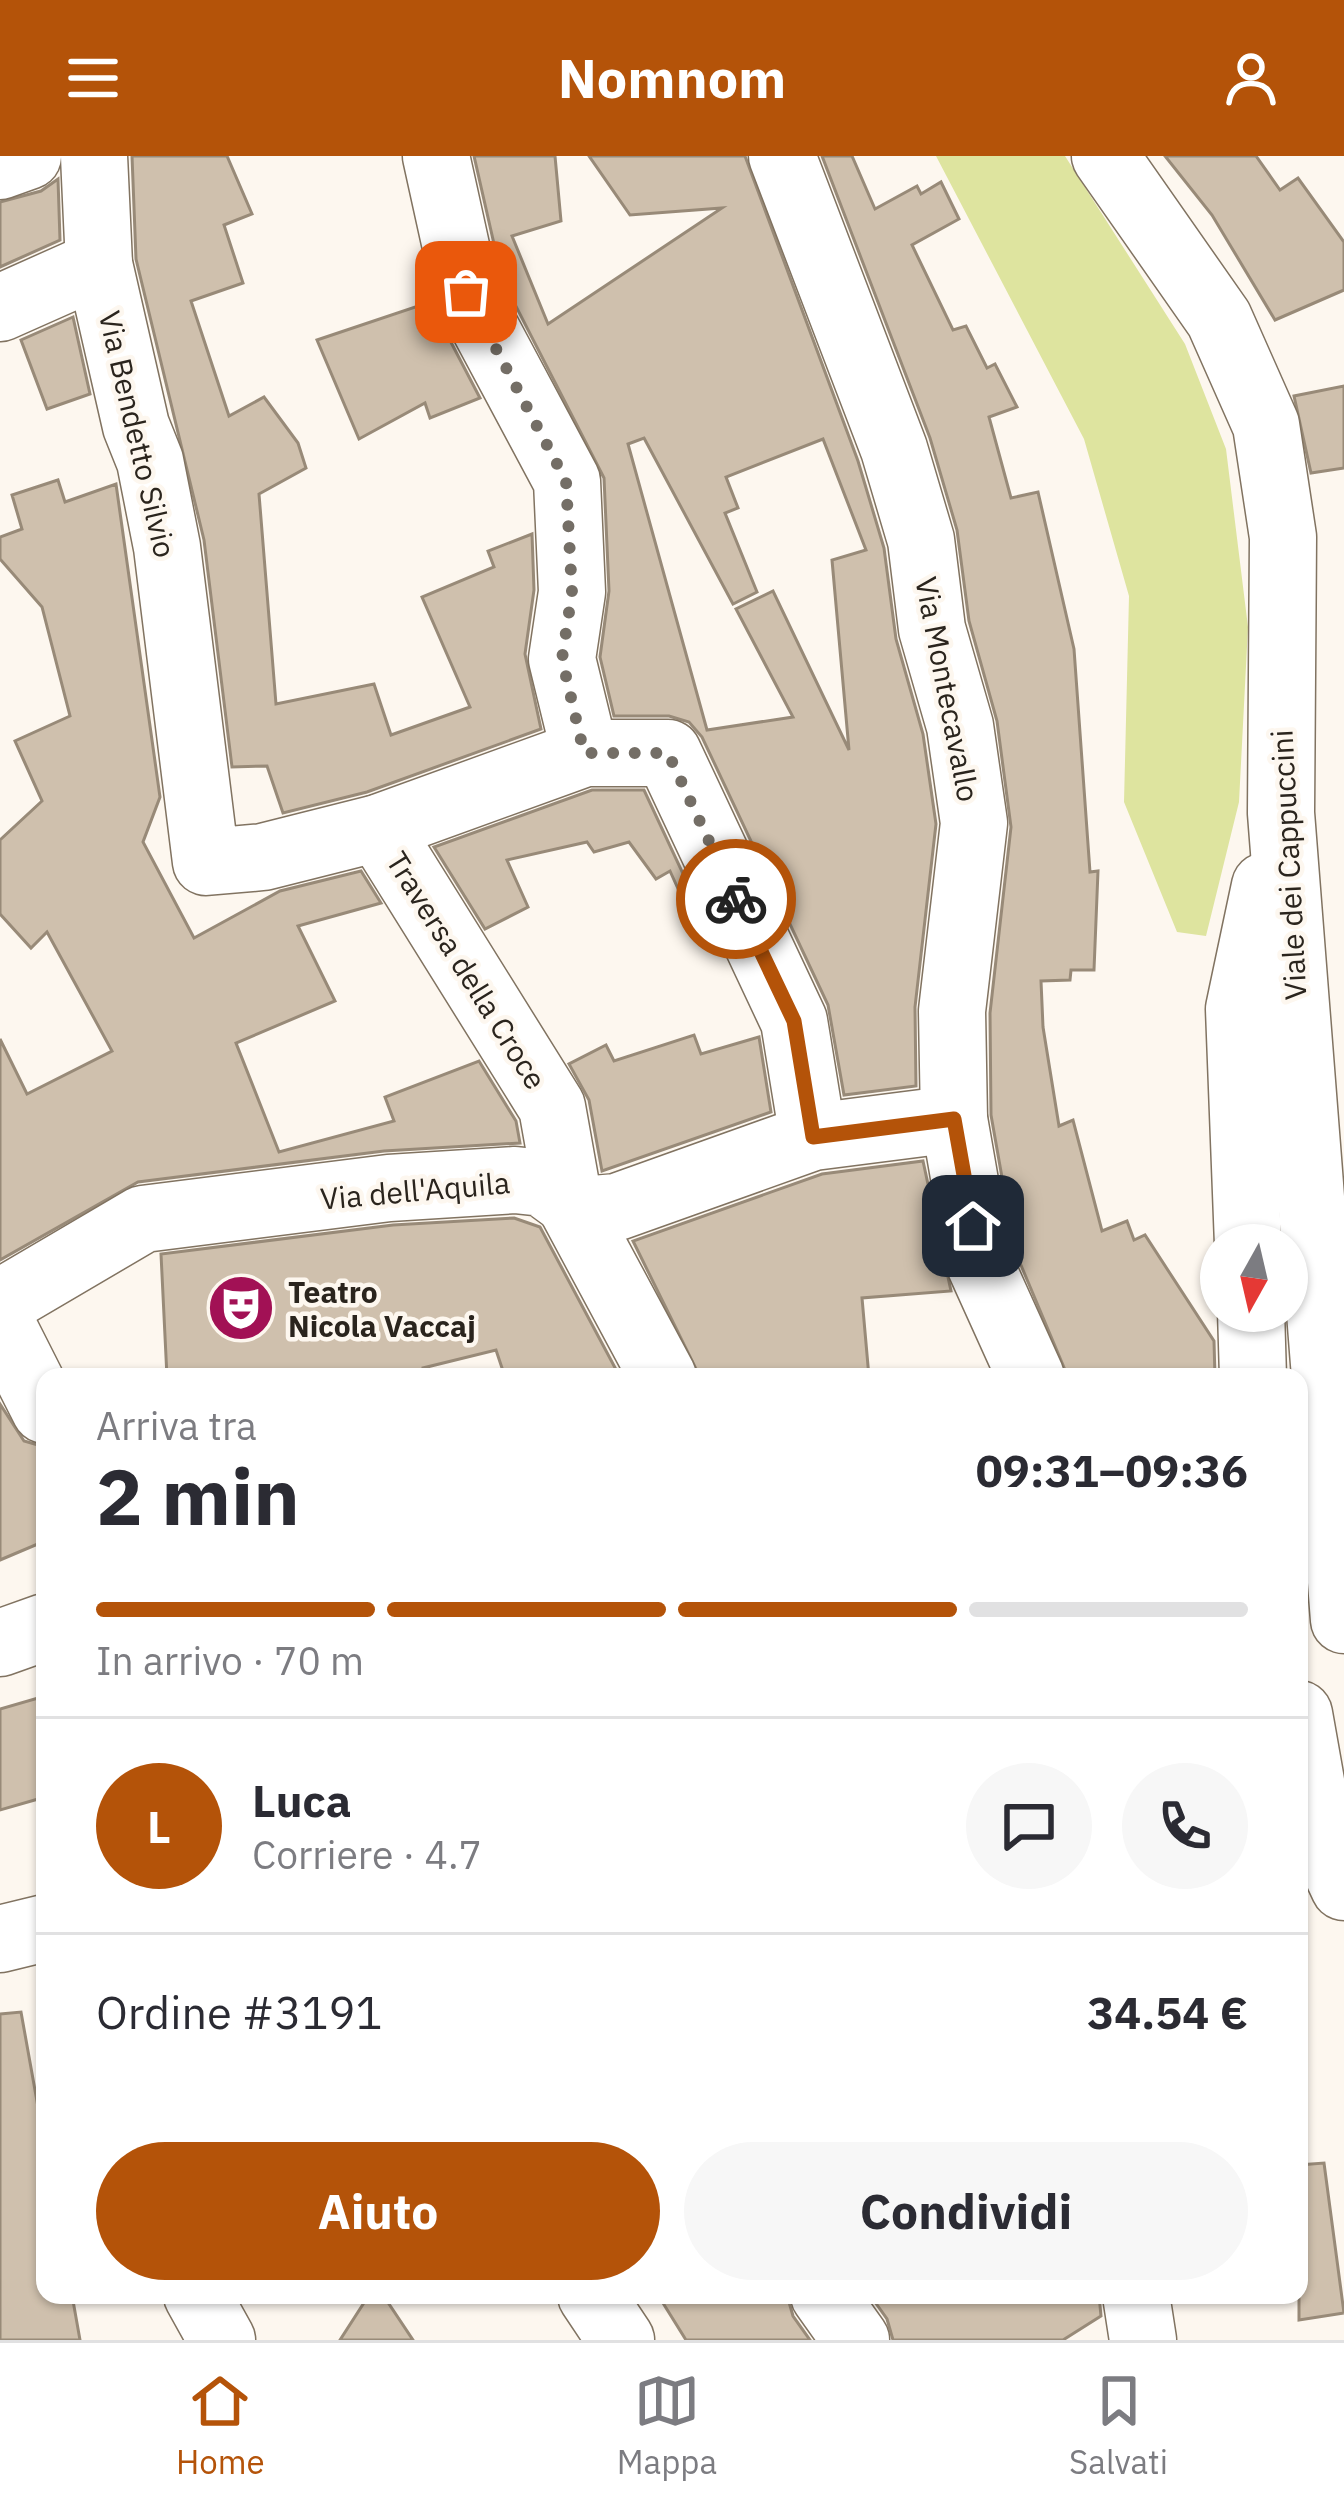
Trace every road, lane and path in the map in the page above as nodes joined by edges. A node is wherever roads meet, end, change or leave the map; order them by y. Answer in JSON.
{"nodes":[{"id":1,"x":28,"y":156,"type":"edge"},
{"id":2,"x":94,"y":156,"type":"edge"},
{"id":3,"x":436,"y":156,"type":"edge"},
{"id":4,"x":782,"y":156,"type":"edge"},
{"id":5,"x":1105,"y":156,"type":"edge"},
{"id":6,"x":0,"y":166,"type":"edge"},
{"id":7,"x":98,"y":264,"type":"junction"},
{"id":8,"x":0,"y":308,"type":"edge"},
{"id":9,"x":584,"y":753,"type":"junction"},
{"id":10,"x":1281,"y":813,"type":"junction"},
{"id":11,"x":378,"y":828,"type":"junction"},
{"id":12,"x":954,"y":1119,"type":"junction"},
{"id":13,"x":813,"y":1137,"type":"junction"},
{"id":14,"x":569,"y":1202,"type":"junction"},
{"id":15,"x":1247,"y":1224,"type":"edge"},
{"id":16,"x":0,"y":1304,"type":"edge"},
{"id":17,"x":0,"y":1321,"type":"edge"},
{"id":18,"x":1252,"y":1332,"type":"edge"},
{"id":19,"x":658,"y":1368,"type":"edge"},
{"id":20,"x":1026,"y":1368,"type":"edge"},
{"id":21,"x":1253,"y":1368,"type":"edge"},
{"id":22,"x":36,"y":1392,"type":"edge"},
{"id":23,"x":1344,"y":1620,"type":"edge"},
{"id":24,"x":36,"y":1630,"type":"edge"},
{"id":25,"x":0,"y":1643,"type":"edge"},
{"id":26,"x":1308,"y":1765,"type":"edge"},
{"id":27,"x":1344,"y":1887,"type":"edge"},
{"id":28,"x":36,"y":1930,"type":"edge"},
{"id":29,"x":0,"y":1939,"type":"edge"},
{"id":30,"x":202,"y":2304,"type":"edge"},
{"id":31,"x":597,"y":2304,"type":"edge"},
{"id":32,"x":830,"y":2304,"type":"edge"},
{"id":33,"x":222,"y":2340,"type":"edge"},
{"id":34,"x":621,"y":2340,"type":"edge"},
{"id":35,"x":856,"y":2340,"type":"edge"}],
"edges":[{"from":1,"to":6,"type":"street"},
{"from":2,"to":7,"type":"street","name":"Via Bendetto Silvio"},
{"from":3,"to":9,"type":"street"},
{"from":4,"to":12,"type":"street","name":"Via Montecavallo"},
{"from":5,"to":10,"type":"street","name":"Viale dei Cappuccini"},
{"from":7,"to":8,"type":"street"},
{"from":7,"to":11,"type":"street","name":"Via Bendetto Silvio"},
{"from":9,"to":11,"type":"street"},
{"from":9,"to":13,"type":"street"},
{"from":10,"to":15,"type":"street"},
{"from":10,"to":23,"type":"street","name":"Viale dei Cappuccini"},
{"from":11,"to":14,"type":"street","name":"Traversa della Croce"},
{"from":12,"to":13,"type":"street","name":"Via dell'Aquila"},
{"from":12,"to":20,"type":"street","name":"Via Montecavallo"},
{"from":13,"to":14,"type":"street","name":"Via dell'Aquila"},
{"from":14,"to":16,"type":"street","name":"Via dell'Aquila"},
{"from":14,"to":19,"type":"street","name":"Traversa della Croce"},
{"from":17,"to":22,"type":"street"},
{"from":18,"to":21,"type":"street"},
{"from":24,"to":25,"type":"street"},
{"from":26,"to":27,"type":"street"},
{"from":28,"to":29,"type":"street"},
{"from":30,"to":33,"type":"street"},
{"from":31,"to":34,"type":"street"},
{"from":32,"to":35,"type":"street"}]}
